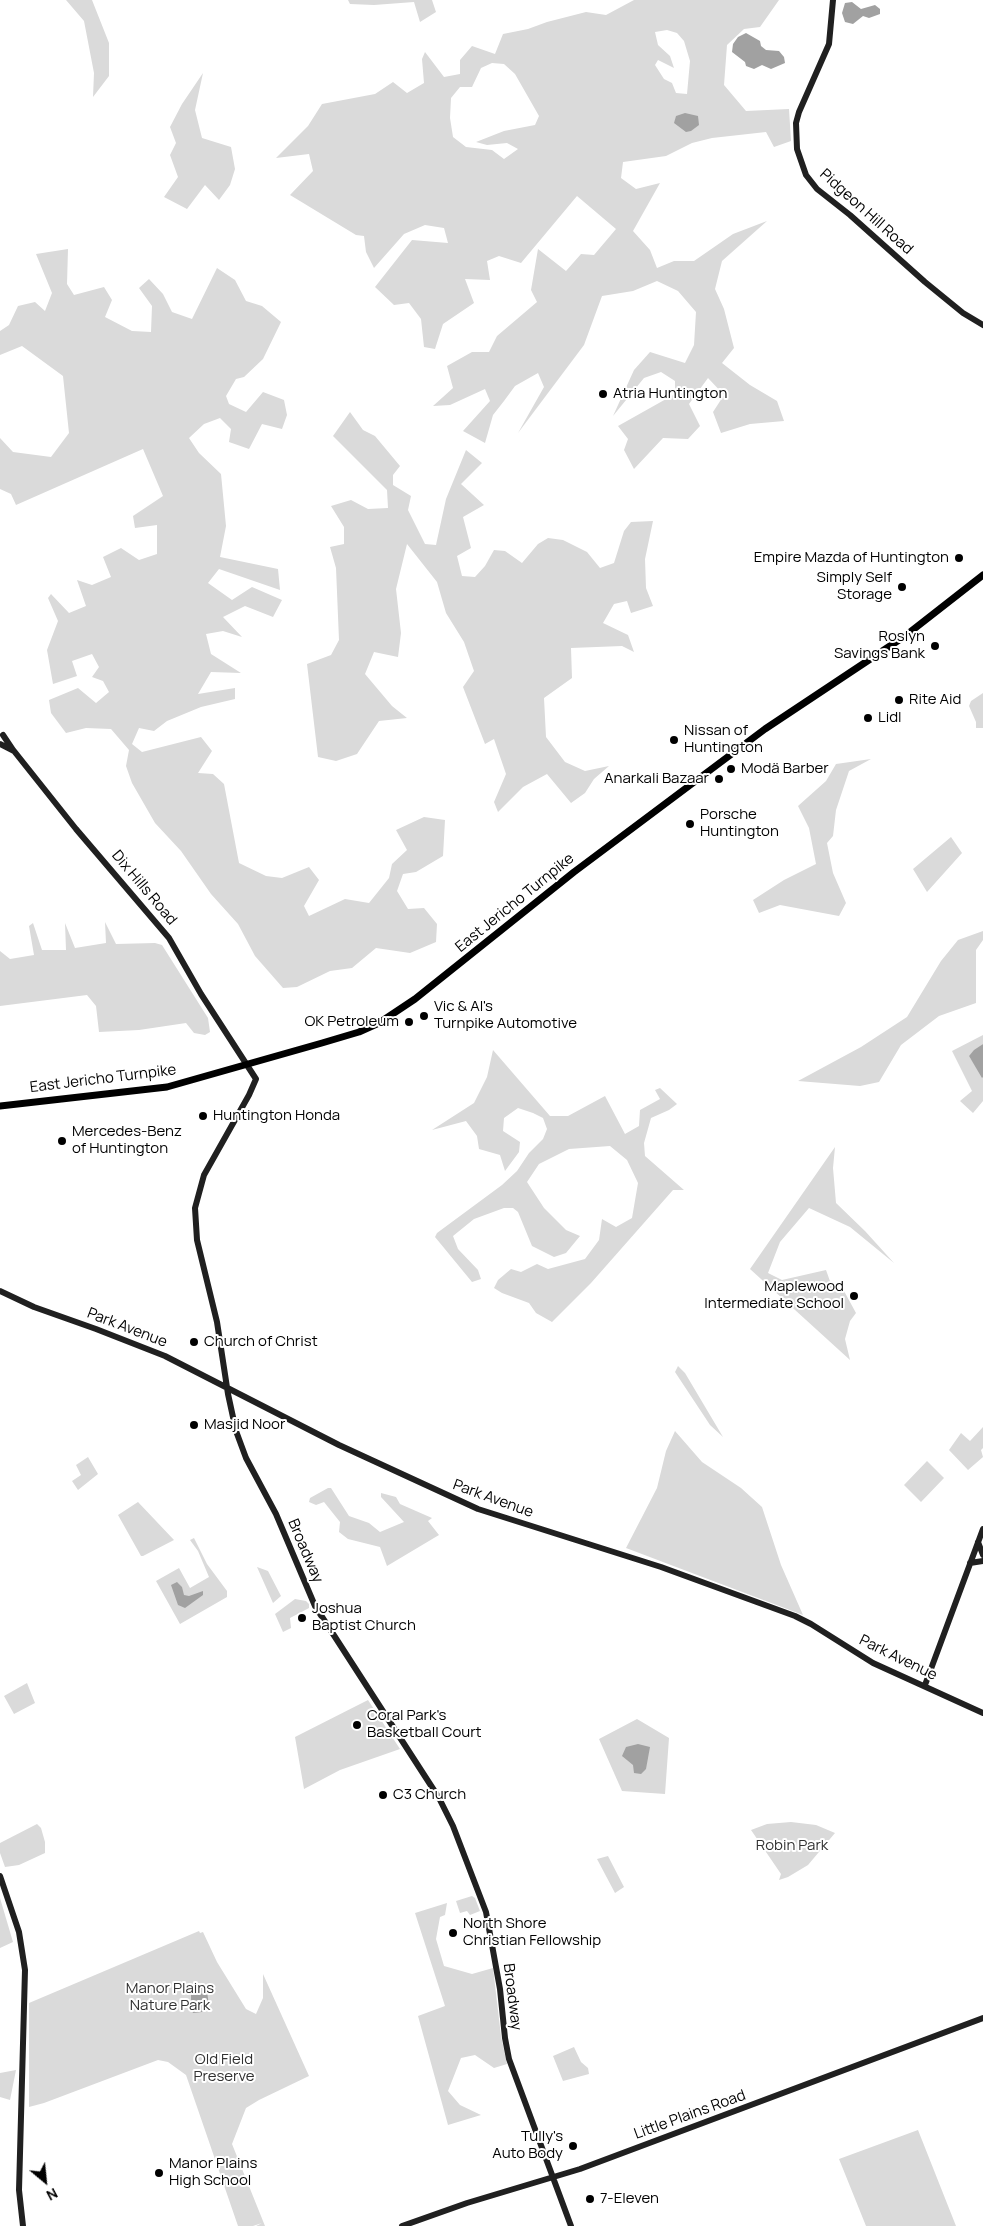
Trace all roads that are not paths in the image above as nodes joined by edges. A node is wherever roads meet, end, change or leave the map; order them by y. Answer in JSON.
{"nodes":[{"id":1,"x":833,"y":0,"type":"edge"},
{"id":2,"x":983,"y":325,"type":"edge"},
{"id":3,"x":983,"y":575,"type":"edge"},
{"id":4,"x":3,"y":734,"type":"dead end"},
{"id":5,"x":0,"y":744,"type":"edge"},
{"id":6,"x":14,"y":751,"type":"junction"},
{"id":7,"x":248,"y":1065,"type":"junction"},
{"id":8,"x":0,"y":1106,"type":"edge"},
{"id":9,"x":0,"y":1292,"type":"edge"},
{"id":10,"x":227,"y":1387,"type":"junction"},
{"id":11,"x":983,"y":1529,"type":"edge"},
{"id":12,"x":979,"y":1539,"type":"junction"},
{"id":13,"x":983,"y":1554,"type":"edge"},
{"id":14,"x":983,"y":1560,"type":"edge"},
{"id":15,"x":970,"y":1564,"type":"junction"},
{"id":16,"x":925,"y":1685,"type":"junction"},
{"id":17,"x":983,"y":1714,"type":"edge"},
{"id":18,"x":0,"y":1876,"type":"edge"},
{"id":19,"x":983,"y":2018,"type":"edge"},
{"id":20,"x":553,"y":2178,"type":"junction"},
{"id":21,"x":23,"y":2226,"type":"edge"},
{"id":22,"x":402,"y":2226,"type":"edge"},
{"id":23,"x":571,"y":2226,"type":"edge"}],
"edges":[{"from":1,"to":2,"type":"main road","name":"Pidgeon Hill Road"},
{"from":3,"to":7,"type":"main road","name":"East Jericho Turnpike"},
{"from":4,"to":6,"type":"main road"},
{"from":5,"to":6,"type":"main road","name":"Dix Hills Road"},
{"from":6,"to":7,"type":"main road","name":"Dix Hills Road"},
{"from":7,"to":8,"type":"main road","name":"East Jericho Turnpike"},
{"from":7,"to":10,"type":"main road","name":"Broadway"},
{"from":9,"to":10,"type":"main road","name":"Park Avenue"},
{"from":10,"to":16,"type":"main road","name":"Park Avenue"},
{"from":10,"to":20,"type":"main road","name":"Broadway"},
{"from":11,"to":12,"type":"main road"},
{"from":12,"to":13,"type":"main road"},
{"from":12,"to":15,"type":"main road"},
{"from":14,"to":15,"type":"main road"},
{"from":15,"to":16,"type":"main road"},
{"from":16,"to":17,"type":"main road","name":"Park Avenue"},
{"from":18,"to":21,"type":"main road"},
{"from":19,"to":20,"type":"main road","name":"Little Plains Road"},
{"from":20,"to":22,"type":"main road","name":"Little Plains Road"},
{"from":20,"to":23,"type":"main road","name":"Broadway"}]}
